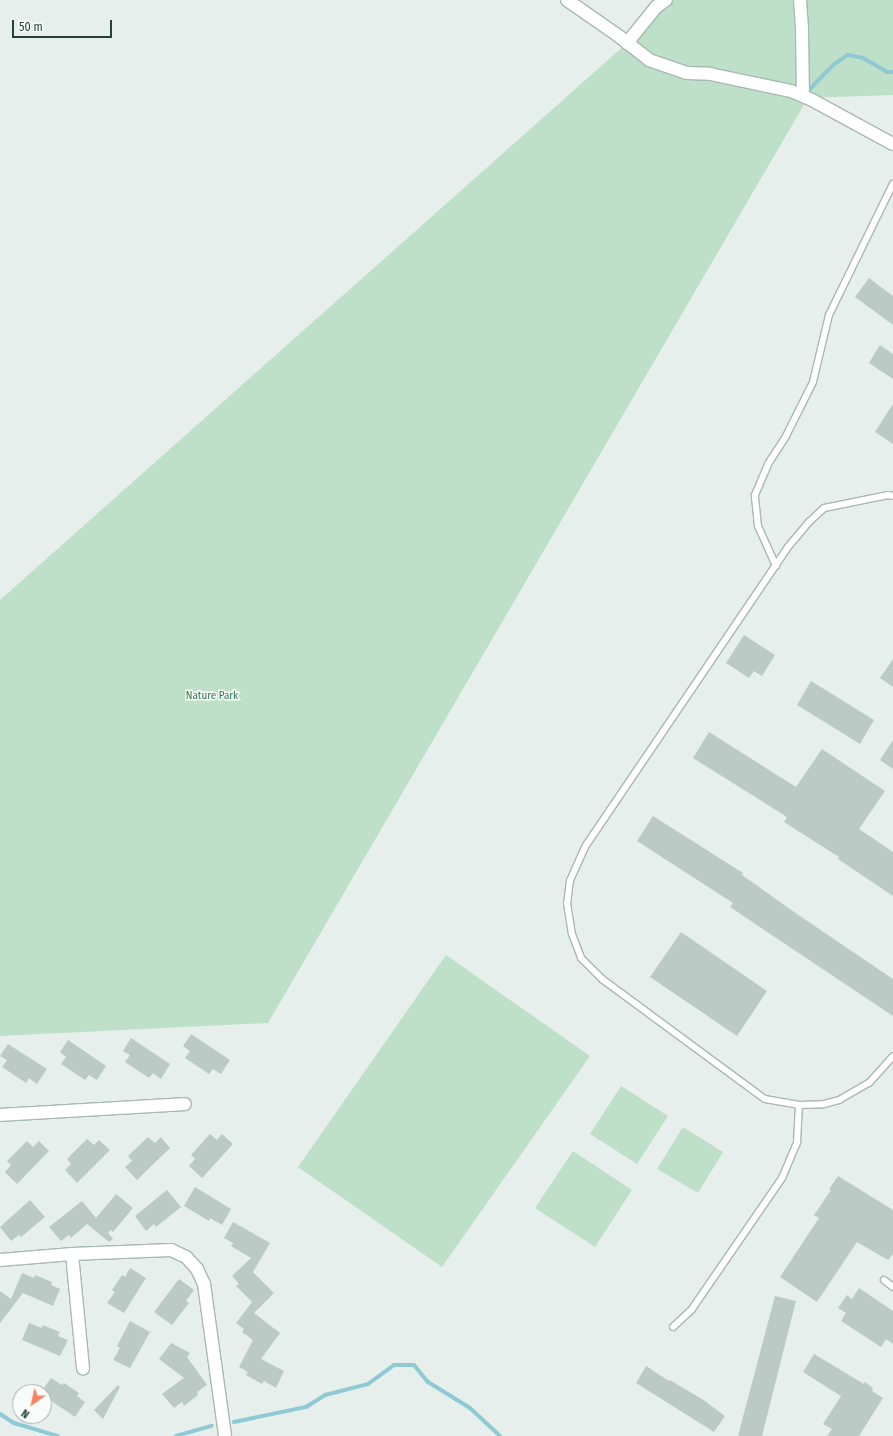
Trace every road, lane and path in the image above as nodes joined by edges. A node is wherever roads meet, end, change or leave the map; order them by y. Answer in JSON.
{"nodes":[{"id":1,"x":567,"y":0,"type":"edge"},
{"id":2,"x":666,"y":0,"type":"edge"},
{"id":3,"x":800,"y":0,"type":"edge"},
{"id":4,"x":627,"y":43,"type":"junction"},
{"id":5,"x":803,"y":96,"type":"junction"},
{"id":6,"x":893,"y":144,"type":"edge"},
{"id":7,"x":893,"y":184,"type":"edge"},
{"id":8,"x":893,"y":496,"type":"edge"},
{"id":9,"x":776,"y":566,"type":"junction"},
{"id":10,"x":893,"y":1056,"type":"edge"},
{"id":11,"x":185,"y":1104,"type":"dead end"},
{"id":12,"x":800,"y":1105,"type":"junction"},
{"id":13,"x":0,"y":1115,"type":"edge"},
{"id":14,"x":72,"y":1254,"type":"junction"},
{"id":15,"x":0,"y":1260,"type":"edge"},
{"id":16,"x":884,"y":1280,"type":"dead end"},
{"id":17,"x":893,"y":1287,"type":"edge"},
{"id":18,"x":673,"y":1327,"type":"dead end"},
{"id":19,"x":83,"y":1368,"type":"dead end"},
{"id":20,"x":224,"y":1436,"type":"edge"}],
"edges":[{"from":1,"to":4,"type":"street"},
{"from":2,"to":4,"type":"street"},
{"from":3,"to":5,"type":"street"},
{"from":4,"to":5,"type":"street"},
{"from":5,"to":6,"type":"street"},
{"from":7,"to":9,"type":"lane"},
{"from":8,"to":9,"type":"lane"},
{"from":9,"to":12,"type":"lane"},
{"from":10,"to":12,"type":"lane"},
{"from":11,"to":13,"type":"street"},
{"from":12,"to":18,"type":"lane"},
{"from":14,"to":15,"type":"street"},
{"from":14,"to":19,"type":"street"},
{"from":14,"to":20,"type":"street"},
{"from":16,"to":17,"type":"lane"}]}
